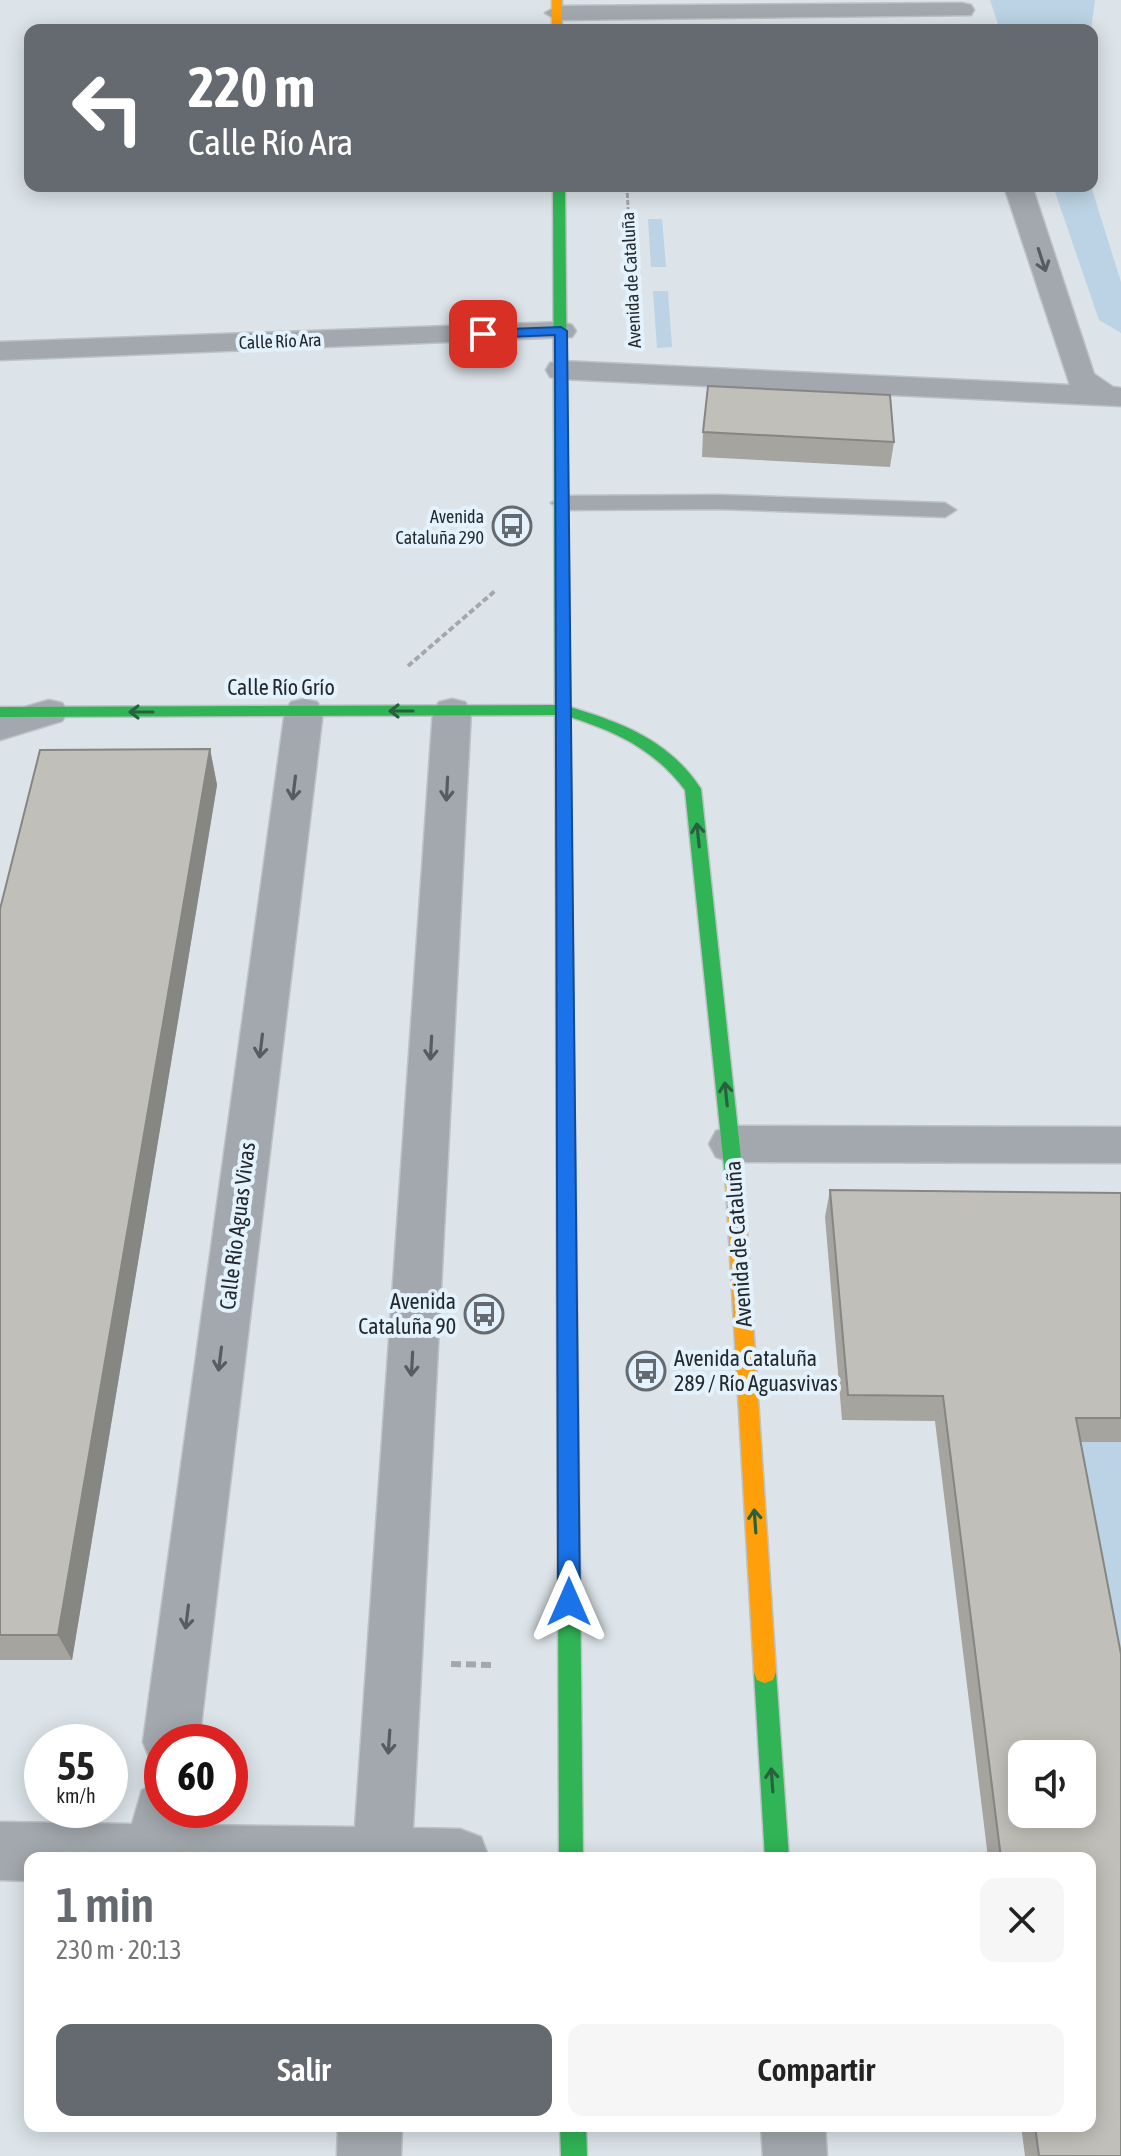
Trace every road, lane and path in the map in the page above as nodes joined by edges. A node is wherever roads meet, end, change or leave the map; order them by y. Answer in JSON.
{"nodes":[{"id":1,"x":963,"y":13,"type":"edge"},
{"id":2,"x":557,"y":14,"type":"edge"},
{"id":3,"x":559,"y":192,"type":"edge"},
{"id":4,"x":627,"y":192,"type":"edge"},
{"id":5,"x":1020,"y":192,"type":"edge"},
{"id":6,"x":561,"y":331,"type":"junction"},
{"id":7,"x":0,"y":351,"type":"edge"},
{"id":8,"x":561,"y":370,"type":"junction"},
{"id":9,"x":636,"y":375,"type":"junction"},
{"id":10,"x":1093,"y":392,"type":"edge"},
{"id":11,"x":562,"y":503,"type":"junction"},
{"id":12,"x":945,"y":510,"type":"dead end"},
{"id":13,"x":496,"y":590,"type":"dead end"},
{"id":14,"x":404,"y":669,"type":"dead end"},
{"id":15,"x":563,"y":710,"type":"junction"},
{"id":16,"x":304,"y":711,"type":"junction"},
{"id":17,"x":452,"y":711,"type":"junction"},
{"id":18,"x":0,"y":712,"type":"edge"},
{"id":19,"x":49,"y":712,"type":"junction"},
{"id":20,"x":0,"y":727,"type":"edge"},
{"id":21,"x":732,"y":1144,"type":"junction"},
{"id":22,"x":1121,"y":1145,"type":"edge"},
{"id":23,"x":437,"y":1664,"type":"dead end"},
{"id":24,"x":494,"y":1665,"type":"dead end"},
{"id":25,"x":173,"y":1724,"type":"edge"},
{"id":26,"x":160,"y":1832,"type":"edge"},
{"id":27,"x":0,"y":1851,"type":"edge"},
{"id":28,"x":338,"y":1852,"type":"edge"},
{"id":29,"x":382,"y":1852,"type":"edge"},
{"id":30,"x":571,"y":1852,"type":"edge"},
{"id":31,"x":777,"y":1852,"type":"edge"},
{"id":32,"x":370,"y":2132,"type":"edge"},
{"id":33,"x":573,"y":2132,"type":"edge"},
{"id":34,"x":793,"y":2132,"type":"edge"},
{"id":35,"x":369,"y":2156,"type":"edge"},
{"id":36,"x":574,"y":2156,"type":"edge"},
{"id":37,"x":795,"y":2156,"type":"edge"}],
"edges":[{"from":1,"to":2,"type":"street"},
{"from":3,"to":6,"type":"main road"},
{"from":4,"to":9,"type":"path","name":"Avenida de Cataluña"},
{"from":5,"to":10,"type":"street","one_way":true},
{"from":6,"to":7,"type":"street","name":"Calle Río Ara"},
{"from":6,"to":8,"type":"main road"},
{"from":8,"to":9,"type":"street"},
{"from":8,"to":11,"type":"main road"},
{"from":9,"to":10,"type":"street"},
{"from":11,"to":12,"type":"lane"},
{"from":11,"to":15,"type":"main road"},
{"from":13,"to":14,"type":"path"},
{"from":15,"to":17,"type":"main road","name":"Calle Río Grío"},
{"from":21,"to":15,"type":"main road","name":"Avenida de Cataluña","one_way":true},
{"from":15,"to":30,"type":"main road"},
{"from":17,"to":16,"type":"main road","name":"Calle Río Grío","one_way":true},
{"from":16,"to":19,"type":"main road","name":"Calle Río Grío","one_way":true},
{"from":16,"to":25,"type":"street","name":"Calle Río Aguas Vivas","one_way":true},
{"from":17,"to":29,"type":"street","one_way":true},
{"from":18,"to":19,"type":"main road","name":"Calle Río Grío"},
{"from":19,"to":20,"type":"street"},
{"from":21,"to":22,"type":"street"},
{"from":31,"to":21,"type":"main road","name":"Avenida de Cataluña","one_way":true},
{"from":23,"to":24,"type":"path"},
{"from":26,"to":27,"type":"street"},
{"from":26,"to":28,"type":"street"},
{"from":32,"to":35,"type":"street"},
{"from":33,"to":36,"type":"main road"},
{"from":34,"to":37,"type":"street"}]}
